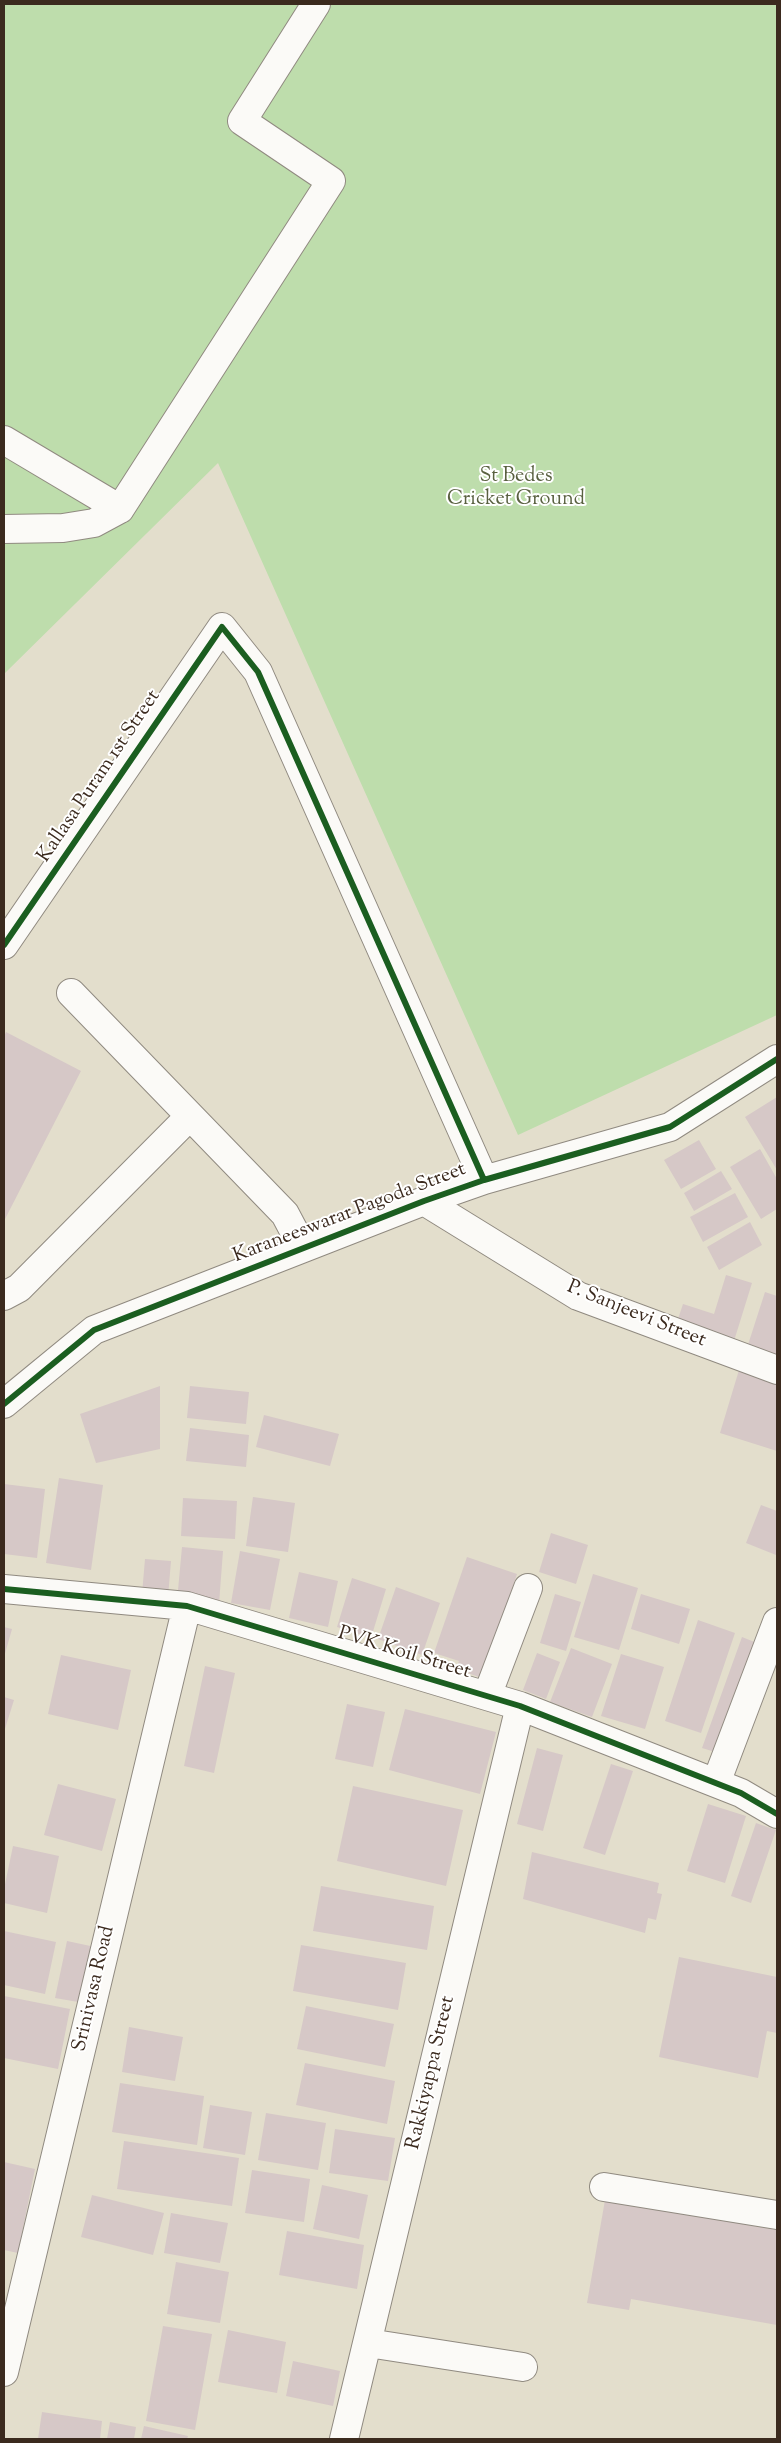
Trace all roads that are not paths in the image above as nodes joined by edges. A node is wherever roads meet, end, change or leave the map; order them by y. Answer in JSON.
{"nodes":[{"id":1,"x":316,"y":4,"type":"edge"},
{"id":2,"x":4,"y":440,"type":"edge"},
{"id":3,"x":120,"y":509,"type":"junction"},
{"id":4,"x":4,"y":529,"type":"edge"},
{"id":5,"x":4,"y":945,"type":"edge"},
{"id":6,"x":71,"y":993,"type":"dead end"},
{"id":7,"x":777,"y":1059,"type":"edge"},
{"id":8,"x":190,"y":1116,"type":"junction"},
{"id":9,"x":484,"y":1180,"type":"junction"},
{"id":10,"x":424,"y":1201,"type":"junction"},
{"id":11,"x":303,"y":1248,"type":"junction"},
{"id":12,"x":4,"y":1296,"type":"edge"},
{"id":13,"x":777,"y":1370,"type":"edge"},
{"id":14,"x":4,"y":1404,"type":"edge"},
{"id":15,"x":528,"y":1588,"type":"dead end"},
{"id":16,"x":4,"y":1589,"type":"edge"},
{"id":17,"x":186,"y":1606,"type":"junction"},
{"id":18,"x":777,"y":1622,"type":"edge"},
{"id":19,"x":487,"y":1696,"type":"junction"},
{"id":20,"x":520,"y":1706,"type":"junction"},
{"id":21,"x":716,"y":1783,"type":"junction"},
{"id":22,"x":777,"y":1814,"type":"edge"},
{"id":23,"x":604,"y":2187,"type":"dead end"},
{"id":24,"x":777,"y":2215,"type":"edge"},
{"id":25,"x":368,"y":2343,"type":"junction"},
{"id":26,"x":523,"y":2367,"type":"dead end"},
{"id":27,"x":4,"y":2372,"type":"edge"},
{"id":28,"x":344,"y":2439,"type":"edge"}],
"edges":[{"from":1,"to":3,"type":"street"},
{"from":2,"to":3,"type":"street"},
{"from":3,"to":4,"type":"street"},
{"from":5,"to":9,"type":"street","name":"Kallasa Puram 1st Street"},
{"from":6,"to":8,"type":"street"},
{"from":7,"to":9,"type":"street","name":"Karaneeswarar Pagoda Street"},
{"from":8,"to":11,"type":"street"},
{"from":8,"to":12,"type":"street"},
{"from":9,"to":10,"type":"street","name":"Karaneeswarar Pagoda Street"},
{"from":10,"to":11,"type":"street","name":"Karaneeswarar Pagoda Street"},
{"from":10,"to":13,"type":"street","name":"P. Sanjeevi Street"},
{"from":11,"to":14,"type":"street","name":"Karaneeswarar Pagoda Street"},
{"from":15,"to":19,"type":"street"},
{"from":16,"to":17,"type":"street","name":"PVK Koil Street"},
{"from":17,"to":19,"type":"street","name":"PVK Koil Street"},
{"from":17,"to":27,"type":"street","name":"Srinivasa Road"},
{"from":18,"to":21,"type":"street"},
{"from":19,"to":20,"type":"street","name":"PVK Koil Street"},
{"from":20,"to":21,"type":"street","name":"PVK Koil Street"},
{"from":20,"to":25,"type":"street","name":"Rakkiyappa Street"},
{"from":21,"to":22,"type":"street","name":"PVK Koil Street"},
{"from":23,"to":24,"type":"street"},
{"from":25,"to":26,"type":"street"},
{"from":25,"to":28,"type":"street","name":"Rakkiyappa Street"}]}
